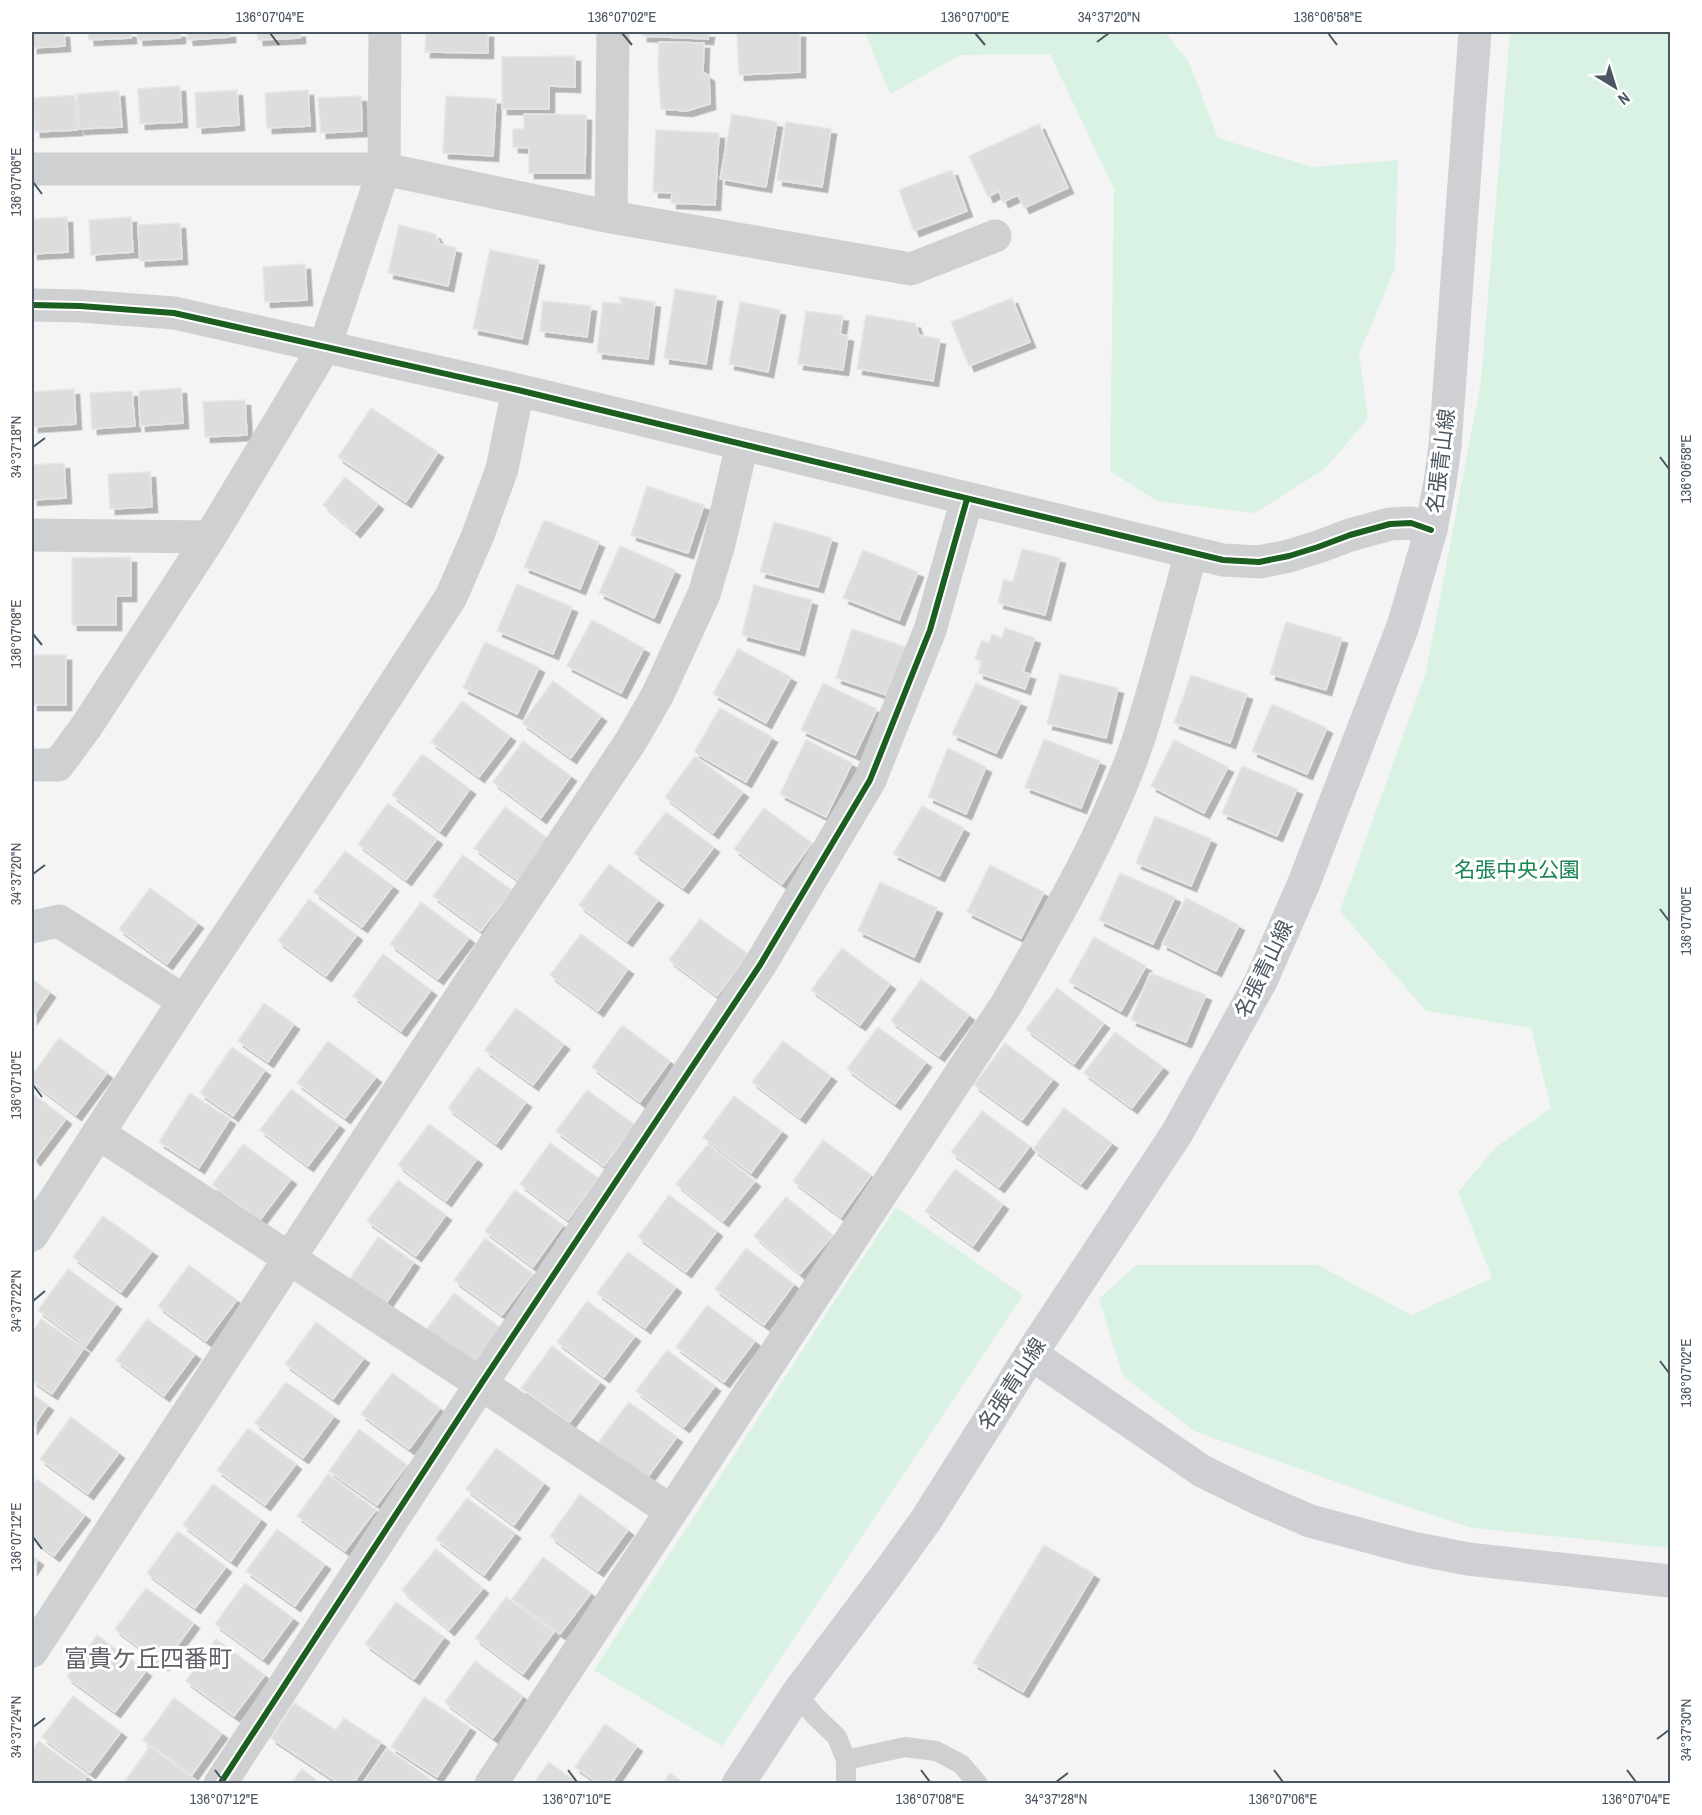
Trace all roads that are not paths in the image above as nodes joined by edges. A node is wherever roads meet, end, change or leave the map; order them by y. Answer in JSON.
{"nodes":[{"id":1,"x":385,"y":32,"type":"edge"},
{"id":2,"x":613,"y":32,"type":"edge"},
{"id":3,"x":1475,"y":32,"type":"edge"},
{"id":4,"x":32,"y":169,"type":"edge"},
{"id":5,"x":384,"y":169,"type":"junction"},
{"id":6,"x":611,"y":217,"type":"junction"},
{"id":7,"x":995,"y":236,"type":"dead end"},
{"id":8,"x":32,"y":305,"type":"edge"},
{"id":9,"x":326,"y":346,"type":"junction"},
{"id":10,"x":518,"y":390,"type":"junction"},
{"id":11,"x":742,"y":445,"type":"junction"},
{"id":12,"x":967,"y":499,"type":"junction"},
{"id":13,"x":1431,"y":530,"type":"junction"},
{"id":14,"x":32,"y":536,"type":"edge"},
{"id":15,"x":210,"y":537,"type":"junction"},
{"id":16,"x":1191,"y":553,"type":"junction"},
{"id":17,"x":32,"y":765,"type":"edge"},
{"id":18,"x":32,"y":927,"type":"edge"},
{"id":19,"x":183,"y":1001,"type":"junction"},
{"id":20,"x":98,"y":1134,"type":"junction"},
{"id":21,"x":32,"y":1234,"type":"edge"},
{"id":22,"x":290,"y":1258,"type":"junction"},
{"id":23,"x":1030,"y":1354,"type":"junction"},
{"id":24,"x":481,"y":1384,"type":"junction"},
{"id":25,"x":671,"y":1511,"type":"junction"},
{"id":26,"x":1671,"y":1581,"type":"edge"},
{"id":27,"x":32,"y":1651,"type":"edge"},
{"id":28,"x":796,"y":1694,"type":"junction"},
{"id":29,"x":846,"y":1761,"type":"junction"},
{"id":30,"x":220,"y":1784,"type":"edge"},
{"id":31,"x":491,"y":1784,"type":"edge"},
{"id":32,"x":738,"y":1784,"type":"edge"},
{"id":33,"x":846,"y":1784,"type":"edge"},
{"id":34,"x":978,"y":1784,"type":"edge"}],
"edges":[{"from":1,"to":5,"type":"street"},
{"from":2,"to":6,"type":"street"},
{"from":3,"to":13,"type":"main road","name":"名張青山線"},
{"from":4,"to":5,"type":"street"},
{"from":5,"to":6,"type":"street"},
{"from":5,"to":9,"type":"street"},
{"from":6,"to":7,"type":"street"},
{"from":8,"to":9,"type":"street"},
{"from":9,"to":10,"type":"street"},
{"from":9,"to":15,"type":"street"},
{"from":10,"to":11,"type":"street"},
{"from":10,"to":19,"type":"street"},
{"from":11,"to":12,"type":"street"},
{"from":11,"to":22,"type":"street"},
{"from":12,"to":16,"type":"street"},
{"from":12,"to":24,"type":"street"},
{"from":13,"to":16,"type":"street"},
{"from":13,"to":23,"type":"main road","name":"名張青山線"},
{"from":14,"to":15,"type":"street"},
{"from":15,"to":17,"type":"street"},
{"from":16,"to":25,"type":"street"},
{"from":18,"to":19,"type":"street"},
{"from":19,"to":20,"type":"street"},
{"from":20,"to":21,"type":"street"},
{"from":20,"to":22,"type":"street"},
{"from":22,"to":24,"type":"street"},
{"from":22,"to":27,"type":"street"},
{"from":23,"to":26,"type":"main road"},
{"from":23,"to":28,"type":"main road","name":"名張青山線"},
{"from":24,"to":25,"type":"street"},
{"from":24,"to":30,"type":"street"},
{"from":25,"to":31,"type":"street"},
{"from":28,"to":29,"type":"lane"},
{"from":28,"to":32,"type":"main road","name":"名張青山線"},
{"from":29,"to":33,"type":"lane"},
{"from":29,"to":34,"type":"lane"}]}
